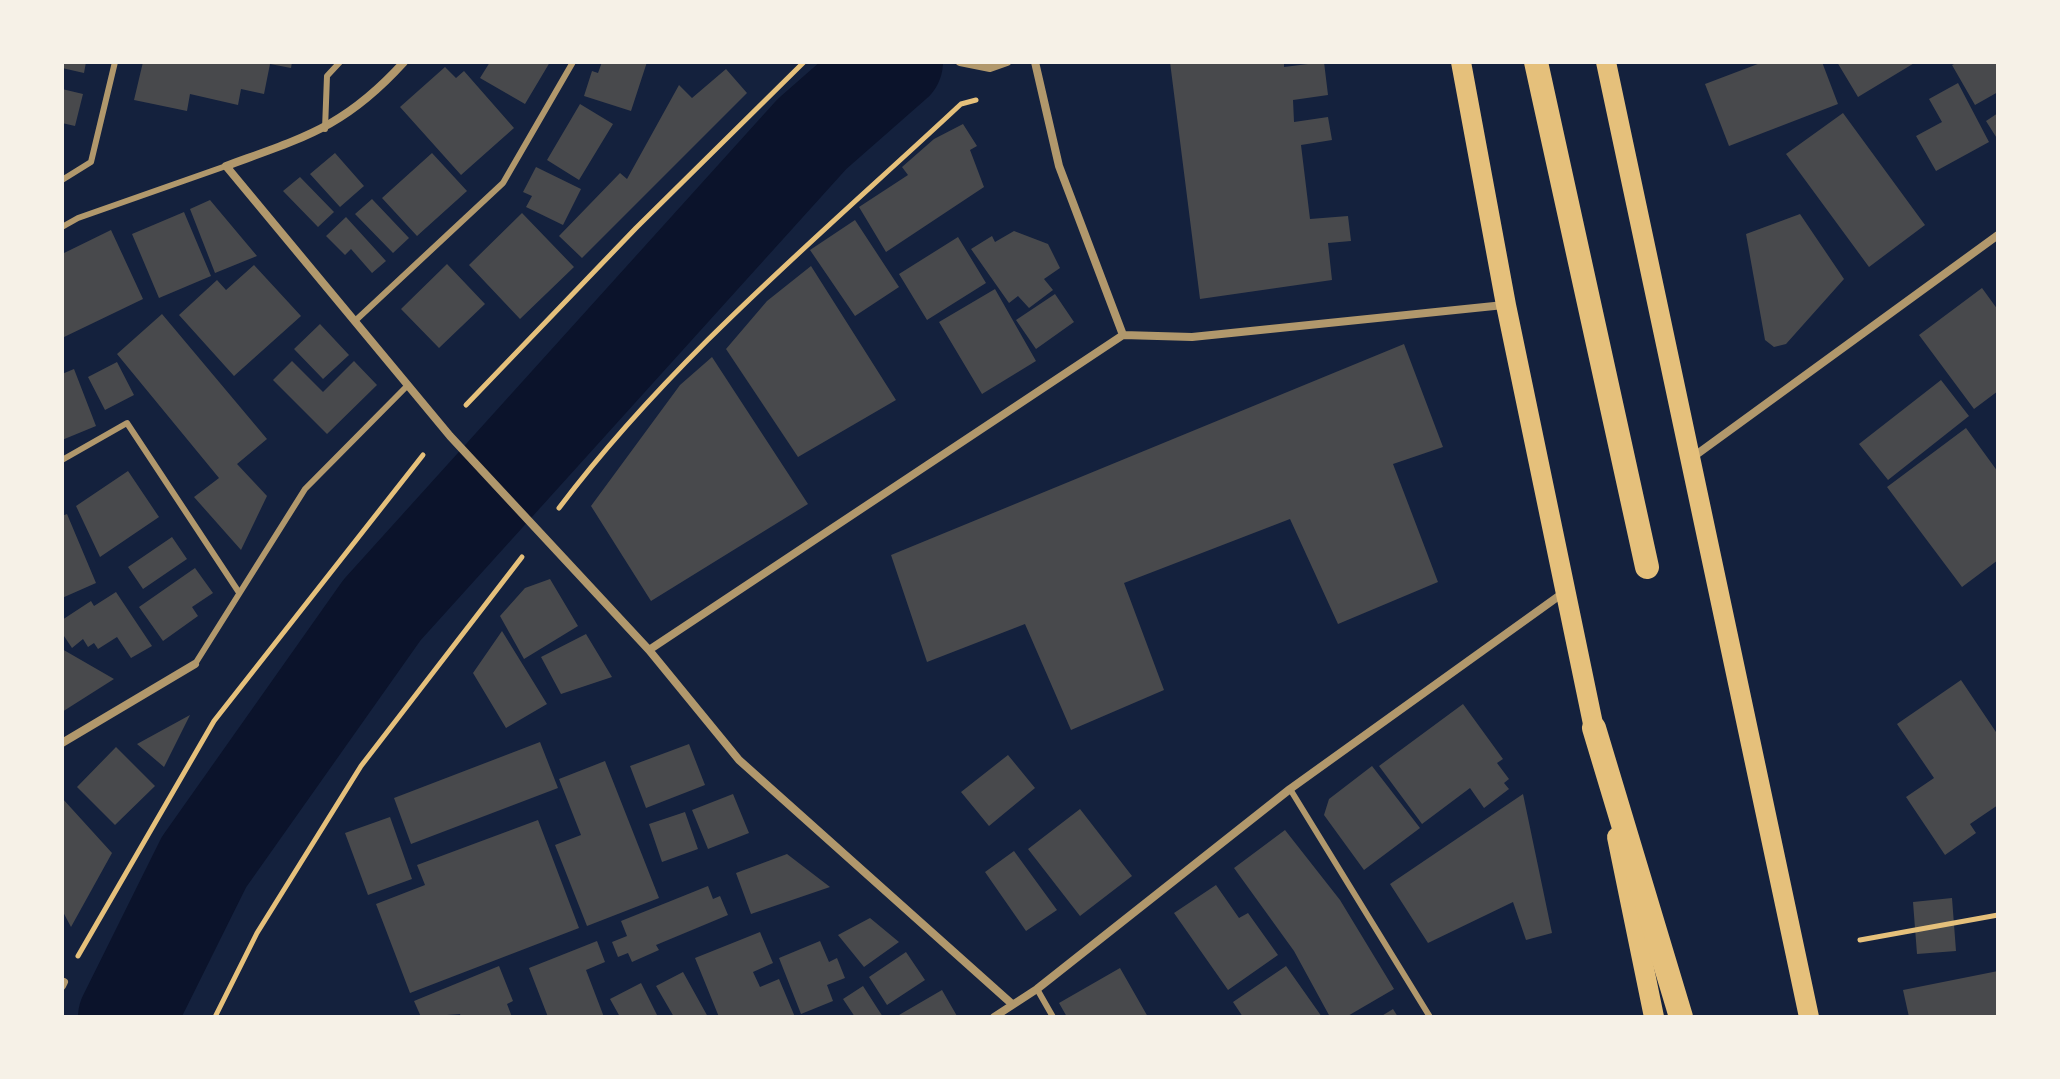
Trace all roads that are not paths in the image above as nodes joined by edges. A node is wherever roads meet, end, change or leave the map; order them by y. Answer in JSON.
{"nodes":[{"id":1,"x":115,"y":62,"type":"edge"},
{"id":2,"x":340,"y":62,"type":"edge"},
{"id":3,"x":404,"y":62,"type":"edge"},
{"id":4,"x":573,"y":62,"type":"edge"},
{"id":5,"x":960,"y":62,"type":"edge"},
{"id":6,"x":1007,"y":62,"type":"edge"},
{"id":7,"x":1035,"y":62,"type":"edge"},
{"id":8,"x":1461,"y":62,"type":"edge"},
{"id":9,"x":1536,"y":62,"type":"edge"},
{"id":10,"x":1606,"y":62,"type":"edge"},
{"id":11,"x":325,"y":129,"type":"junction"},
{"id":12,"x":226,"y":166,"type":"junction"},
{"id":13,"x":62,"y":180,"type":"edge"},
{"id":14,"x":62,"y":227,"type":"edge"},
{"id":15,"x":1998,"y":235,"type":"edge"},
{"id":16,"x":1506,"y":305,"type":"junction"},
{"id":17,"x":355,"y":321,"type":"junction"},
{"id":18,"x":1123,"y":335,"type":"junction"},
{"id":19,"x":408,"y":385,"type":"junction"},
{"id":20,"x":1693,"y":457,"type":"junction"},
{"id":21,"x":62,"y":460,"type":"edge"},
{"id":22,"x":1647,"y":567,"type":"dead end"},
{"id":23,"x":1567,"y":590,"type":"junction"},
{"id":24,"x":238,"y":591,"type":"junction"},
{"id":25,"x":649,"y":650,"type":"junction"},
{"id":26,"x":195,"y":664,"type":"joint"},
{"id":27,"x":1594,"y":728,"type":"junction"},
{"id":28,"x":62,"y":743,"type":"edge"},
{"id":29,"x":1290,"y":789,"type":"junction"},
{"id":30,"x":1037,"y":989,"type":"junction"},
{"id":31,"x":1012,"y":1004,"type":"junction"},
{"id":32,"x":994,"y":1017,"type":"edge"},
{"id":33,"x":1053,"y":1017,"type":"edge"},
{"id":34,"x":1430,"y":1017,"type":"edge"},
{"id":35,"x":1654,"y":1017,"type":"edge"},
{"id":36,"x":1681,"y":1017,"type":"edge"},
{"id":37,"x":1809,"y":1017,"type":"edge"}],
"edges":[{"from":1,"to":13,"type":"lane"},
{"from":2,"to":11,"type":"lane"},
{"from":3,"to":11,"type":"street"},
{"from":4,"to":17,"type":"lane"},
{"from":5,"to":6,"type":"street"},
{"from":7,"to":18,"type":"street"},
{"from":8,"to":16,"type":"main road"},
{"from":9,"to":22,"type":"highway"},
{"from":10,"to":20,"type":"main road"},
{"from":11,"to":12,"type":"street"},
{"from":12,"to":14,"type":"lane"},
{"from":12,"to":17,"type":"street"},
{"from":15,"to":20,"type":"street"},
{"from":16,"to":18,"type":"street"},
{"from":16,"to":23,"type":"main road"},
{"from":17,"to":19,"type":"street"},
{"from":18,"to":25,"type":"street"},
{"from":19,"to":24,"type":"lane"},
{"from":19,"to":25,"type":"street"},
{"from":20,"to":37,"type":"main road"},
{"from":21,"to":24,"type":"lane"},
{"from":23,"to":27,"type":"main road"},
{"from":23,"to":29,"type":"street"},
{"from":24,"to":26,"type":"lane"},
{"from":25,"to":31,"type":"street"},
{"from":26,"to":28,"type":"street"},
{"from":27,"to":35,"type":"main road"},
{"from":27,"to":36,"type":"highway"},
{"from":29,"to":30,"type":"street"},
{"from":29,"to":34,"type":"lane"},
{"from":30,"to":31,"type":"street"},
{"from":30,"to":33,"type":"lane"},
{"from":31,"to":32,"type":"street"}]}
